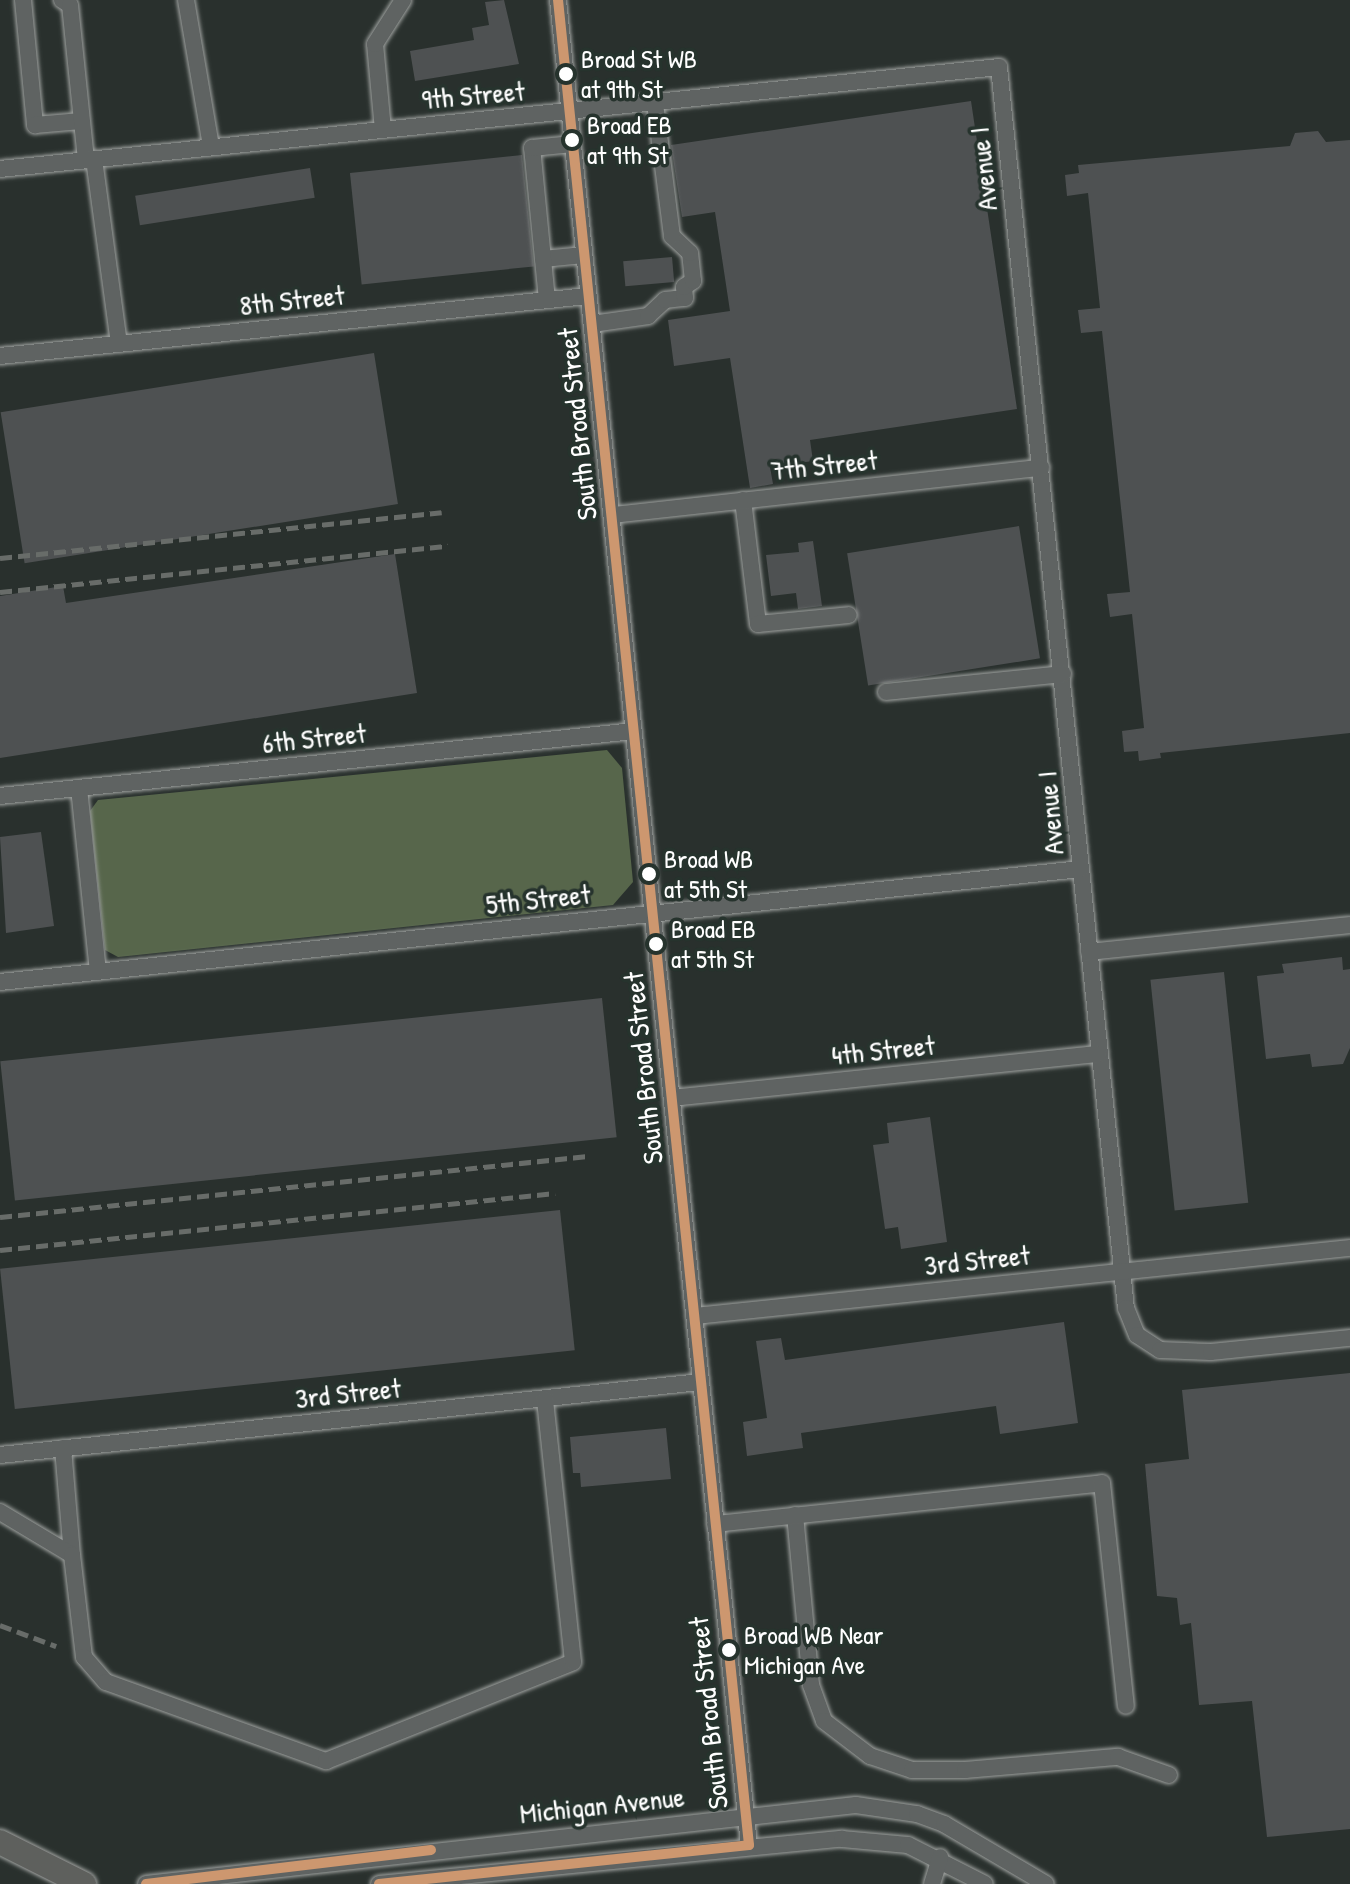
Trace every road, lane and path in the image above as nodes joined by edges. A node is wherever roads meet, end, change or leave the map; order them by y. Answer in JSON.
{"nodes":[{"id":1,"x":23,"y":0,"type":"edge"},
{"id":2,"x":62,"y":0,"type":"edge"},
{"id":3,"x":186,"y":0,"type":"edge"},
{"id":4,"x":403,"y":0,"type":"edge"},
{"id":5,"x":558,"y":0,"type":"edge"},
{"id":6,"x":999,"y":67,"type":"joint"},
{"id":7,"x":655,"y":104,"type":"junction"},
{"id":8,"x":570,"y":112,"type":"junction"},
{"id":9,"x":81,"y":121,"type":"junction"},
{"id":10,"x":383,"y":130,"type":"junction"},
{"id":11,"x":573,"y":144,"type":"junction"},
{"id":12,"x":211,"y":147,"type":"junction"},
{"id":13,"x":90,"y":160,"type":"junction"},
{"id":14,"x":0,"y":169,"type":"edge"},
{"id":15,"x":584,"y":255,"type":"junction"},
{"id":16,"x":543,"y":259,"type":"junction"},
{"id":17,"x":588,"y":296,"type":"junction"},
{"id":18,"x":547,"y":300,"type":"junction"},
{"id":19,"x":592,"y":324,"type":"junction"},
{"id":20,"x":119,"y":343,"type":"junction"},
{"id":21,"x":0,"y":356,"type":"edge"},
{"id":22,"x":1041,"y":468,"type":"junction"},
{"id":23,"x":743,"y":500,"type":"junction"},
{"id":24,"x":613,"y":515,"type":"junction"},
{"id":25,"x":849,"y":615,"type":"dead end"},
{"id":26,"x":1063,"y":674,"type":"junction"},
{"id":27,"x":886,"y":692,"type":"dead end"},
{"id":28,"x":634,"y":731,"type":"junction"},
{"id":29,"x":79,"y":788,"type":"junction"},
{"id":30,"x":0,"y":796,"type":"edge"},
{"id":31,"x":1081,"y":869,"type":"junction"},
{"id":32,"x":654,"y":913,"type":"junction"},
{"id":33,"x":1350,"y":925,"type":"edge"},
{"id":34,"x":1089,"y":952,"type":"junction"},
{"id":35,"x":98,"y":971,"type":"junction"},
{"id":36,"x":0,"y":982,"type":"edge"},
{"id":37,"x":1099,"y":1054,"type":"junction"},
{"id":38,"x":672,"y":1098,"type":"junction"},
{"id":39,"x":1350,"y":1248,"type":"edge"},
{"id":40,"x":1121,"y":1271,"type":"junction"},
{"id":41,"x":695,"y":1316,"type":"junction"},
{"id":42,"x":1350,"y":1338,"type":"edge"},
{"id":43,"x":701,"y":1382,"type":"junction"},
{"id":44,"x":545,"y":1399,"type":"junction"},
{"id":45,"x":63,"y":1448,"type":"junction"},
{"id":46,"x":0,"y":1455,"type":"edge"},
{"id":47,"x":0,"y":1512,"type":"edge"},
{"id":48,"x":795,"y":1515,"type":"junction"},
{"id":49,"x":715,"y":1524,"type":"junction"},
{"id":50,"x":72,"y":1555,"type":"junction"},
{"id":51,"x":1126,"y":1706,"type":"dead end"},
{"id":52,"x":1169,"y":1775,"type":"dead end"},
{"id":53,"x":744,"y":1816,"type":"junction"},
{"id":54,"x":0,"y":1842,"type":"edge"},
{"id":55,"x":749,"y":1845,"type":"junction"},
{"id":56,"x":940,"y":1857,"type":"junction"},
{"id":57,"x":84,"y":1884,"type":"edge"},
{"id":58,"x":146,"y":1884,"type":"edge"},
{"id":59,"x":379,"y":1884,"type":"edge"},
{"id":60,"x":932,"y":1884,"type":"edge"},
{"id":61,"x":985,"y":1884,"type":"edge"},
{"id":62,"x":1046,"y":1884,"type":"edge"}],
"edges":[{"from":1,"to":9,"type":"street"},
{"from":2,"to":9,"type":"street"},
{"from":3,"to":12,"type":"street"},
{"from":4,"to":10,"type":"street"},
{"from":5,"to":8,"type":"street","name":"South Broad Street"},
{"from":6,"to":7,"type":"street","name":"9th Street"},
{"from":6,"to":22,"type":"street","name":"Avenue I"},
{"from":7,"to":8,"type":"street","name":"9th Street"},
{"from":7,"to":19,"type":"street"},
{"from":8,"to":10,"type":"street","name":"9th Street"},
{"from":8,"to":11,"type":"street","name":"South Broad Street"},
{"from":9,"to":13,"type":"street"},
{"from":10,"to":12,"type":"street","name":"9th Street"},
{"from":11,"to":15,"type":"street","name":"South Broad Street"},
{"from":11,"to":16,"type":"street"},
{"from":12,"to":13,"type":"street","name":"9th Street"},
{"from":13,"to":14,"type":"street","name":"9th Street"},
{"from":13,"to":20,"type":"street"},
{"from":15,"to":16,"type":"street"},
{"from":15,"to":17,"type":"street","name":"South Broad Street"},
{"from":16,"to":18,"type":"street"},
{"from":17,"to":18,"type":"street","name":"8th Street"},
{"from":17,"to":19,"type":"street","name":"South Broad Street"},
{"from":18,"to":20,"type":"street","name":"8th Street"},
{"from":19,"to":24,"type":"street","name":"South Broad Street"},
{"from":20,"to":21,"type":"street","name":"8th Street"},
{"from":22,"to":23,"type":"street","name":"7th Street"},
{"from":22,"to":26,"type":"street","name":"Avenue I"},
{"from":23,"to":24,"type":"street","name":"7th Street"},
{"from":23,"to":25,"type":"street"},
{"from":24,"to":28,"type":"street","name":"South Broad Street"},
{"from":26,"to":27,"type":"street"},
{"from":26,"to":31,"type":"street","name":"Avenue I"},
{"from":28,"to":29,"type":"street","name":"6th Street"},
{"from":28,"to":32,"type":"street","name":"South Broad Street"},
{"from":29,"to":30,"type":"street","name":"6th Street"},
{"from":29,"to":35,"type":"street"},
{"from":31,"to":32,"type":"street","name":"5th Street"},
{"from":31,"to":34,"type":"street","name":"Avenue I"},
{"from":32,"to":35,"type":"street","name":"5th Street"},
{"from":32,"to":38,"type":"street","name":"South Broad Street"},
{"from":33,"to":34,"type":"street"},
{"from":34,"to":37,"type":"street","name":"Avenue I"},
{"from":35,"to":36,"type":"street","name":"5th Street"},
{"from":37,"to":38,"type":"street","name":"4th Street"},
{"from":37,"to":40,"type":"street","name":"Avenue I"},
{"from":38,"to":41,"type":"street","name":"South Broad Street"},
{"from":39,"to":40,"type":"street","name":"3rd Street"},
{"from":40,"to":41,"type":"street","name":"3rd Street"},
{"from":40,"to":42,"type":"street","name":"Avenue I"},
{"from":41,"to":43,"type":"street","name":"South Broad Street"},
{"from":43,"to":44,"type":"street","name":"3rd Street"},
{"from":43,"to":49,"type":"street","name":"South Broad Street"},
{"from":44,"to":45,"type":"street","name":"3rd Street"},
{"from":44,"to":50,"type":"street"},
{"from":45,"to":46,"type":"street","name":"3rd Street"},
{"from":45,"to":50,"type":"street"},
{"from":47,"to":50,"type":"street"},
{"from":48,"to":49,"type":"street"},
{"from":48,"to":51,"type":"street"},
{"from":48,"to":52,"type":"street"},
{"from":49,"to":53,"type":"street","name":"South Broad Street"},
{"from":53,"to":55,"type":"street","name":"South Broad Street"},
{"from":53,"to":58,"type":"street","name":"Michigan Avenue"},
{"from":53,"to":62,"type":"street","name":"Michigan Avenue"},
{"from":54,"to":57,"type":"highway"},
{"from":55,"to":56,"type":"street","name":"Michigan Avenue"},
{"from":55,"to":59,"type":"street","name":"Michigan Avenue"},
{"from":56,"to":60,"type":"street"},
{"from":56,"to":61,"type":"street","name":"Michigan Avenue"}]}
